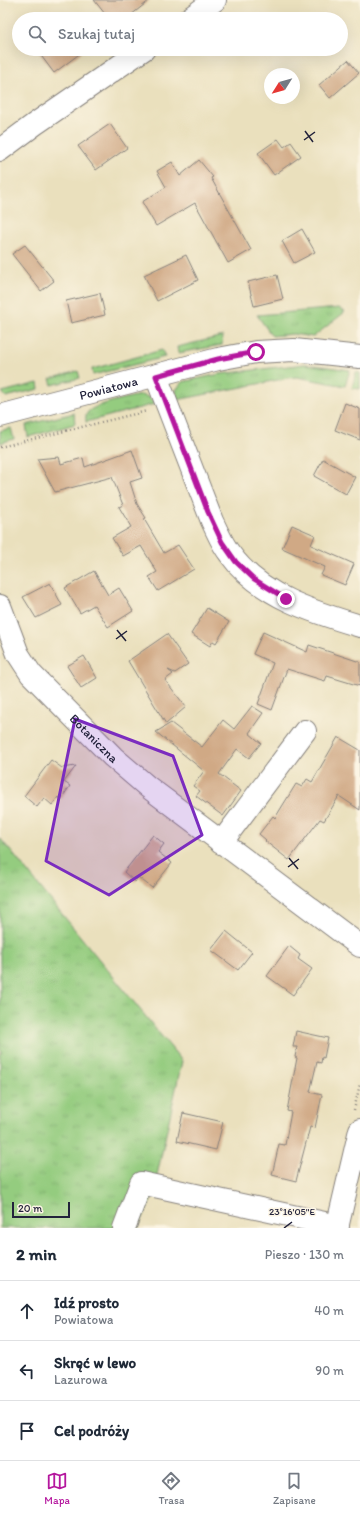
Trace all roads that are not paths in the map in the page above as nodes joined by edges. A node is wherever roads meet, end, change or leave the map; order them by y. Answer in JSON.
{"nodes":[{"id":1,"x":215,"y":0,"type":"edge"},
{"id":2,"x":191,"y":11,"type":"edge"},
{"id":3,"x":134,"y":56,"type":"edge"},
{"id":4,"x":0,"y":150,"type":"edge"},
{"id":5,"x":360,"y":357,"type":"edge"},
{"id":6,"x":156,"y":376,"type":"junction"},
{"id":7,"x":0,"y":416,"type":"edge"},
{"id":8,"x":0,"y":606,"type":"edge"},
{"id":9,"x":360,"y":626,"type":"edge"},
{"id":10,"x":305,"y":731,"type":"dead end"},
{"id":11,"x":221,"y":843,"type":"junction"},
{"id":12,"x":360,"y":946,"type":"edge"},
{"id":13,"x":360,"y":1130,"type":"edge"},
{"id":14,"x":356,"y":1165,"type":"edge"},
{"id":15,"x":338,"y":1227,"type":"edge"},
{"id":16,"x":124,"y":1228,"type":"edge"}],
"edges":[{"from":1,"to":2,"type":"street"},
{"from":3,"to":4,"type":"street"},
{"from":5,"to":6,"type":"street","name":"Powiatowa"},
{"from":6,"to":7,"type":"street","name":"Powiatowa"},
{"from":6,"to":9,"type":"street"},
{"from":8,"to":11,"type":"street","name":"Botaniczna"},
{"from":10,"to":11,"type":"street"},
{"from":11,"to":12,"type":"street","name":"Botaniczna"},
{"from":13,"to":14,"type":"street"},
{"from":14,"to":15,"type":"street"},
{"from":15,"to":16,"type":"street"}]}
